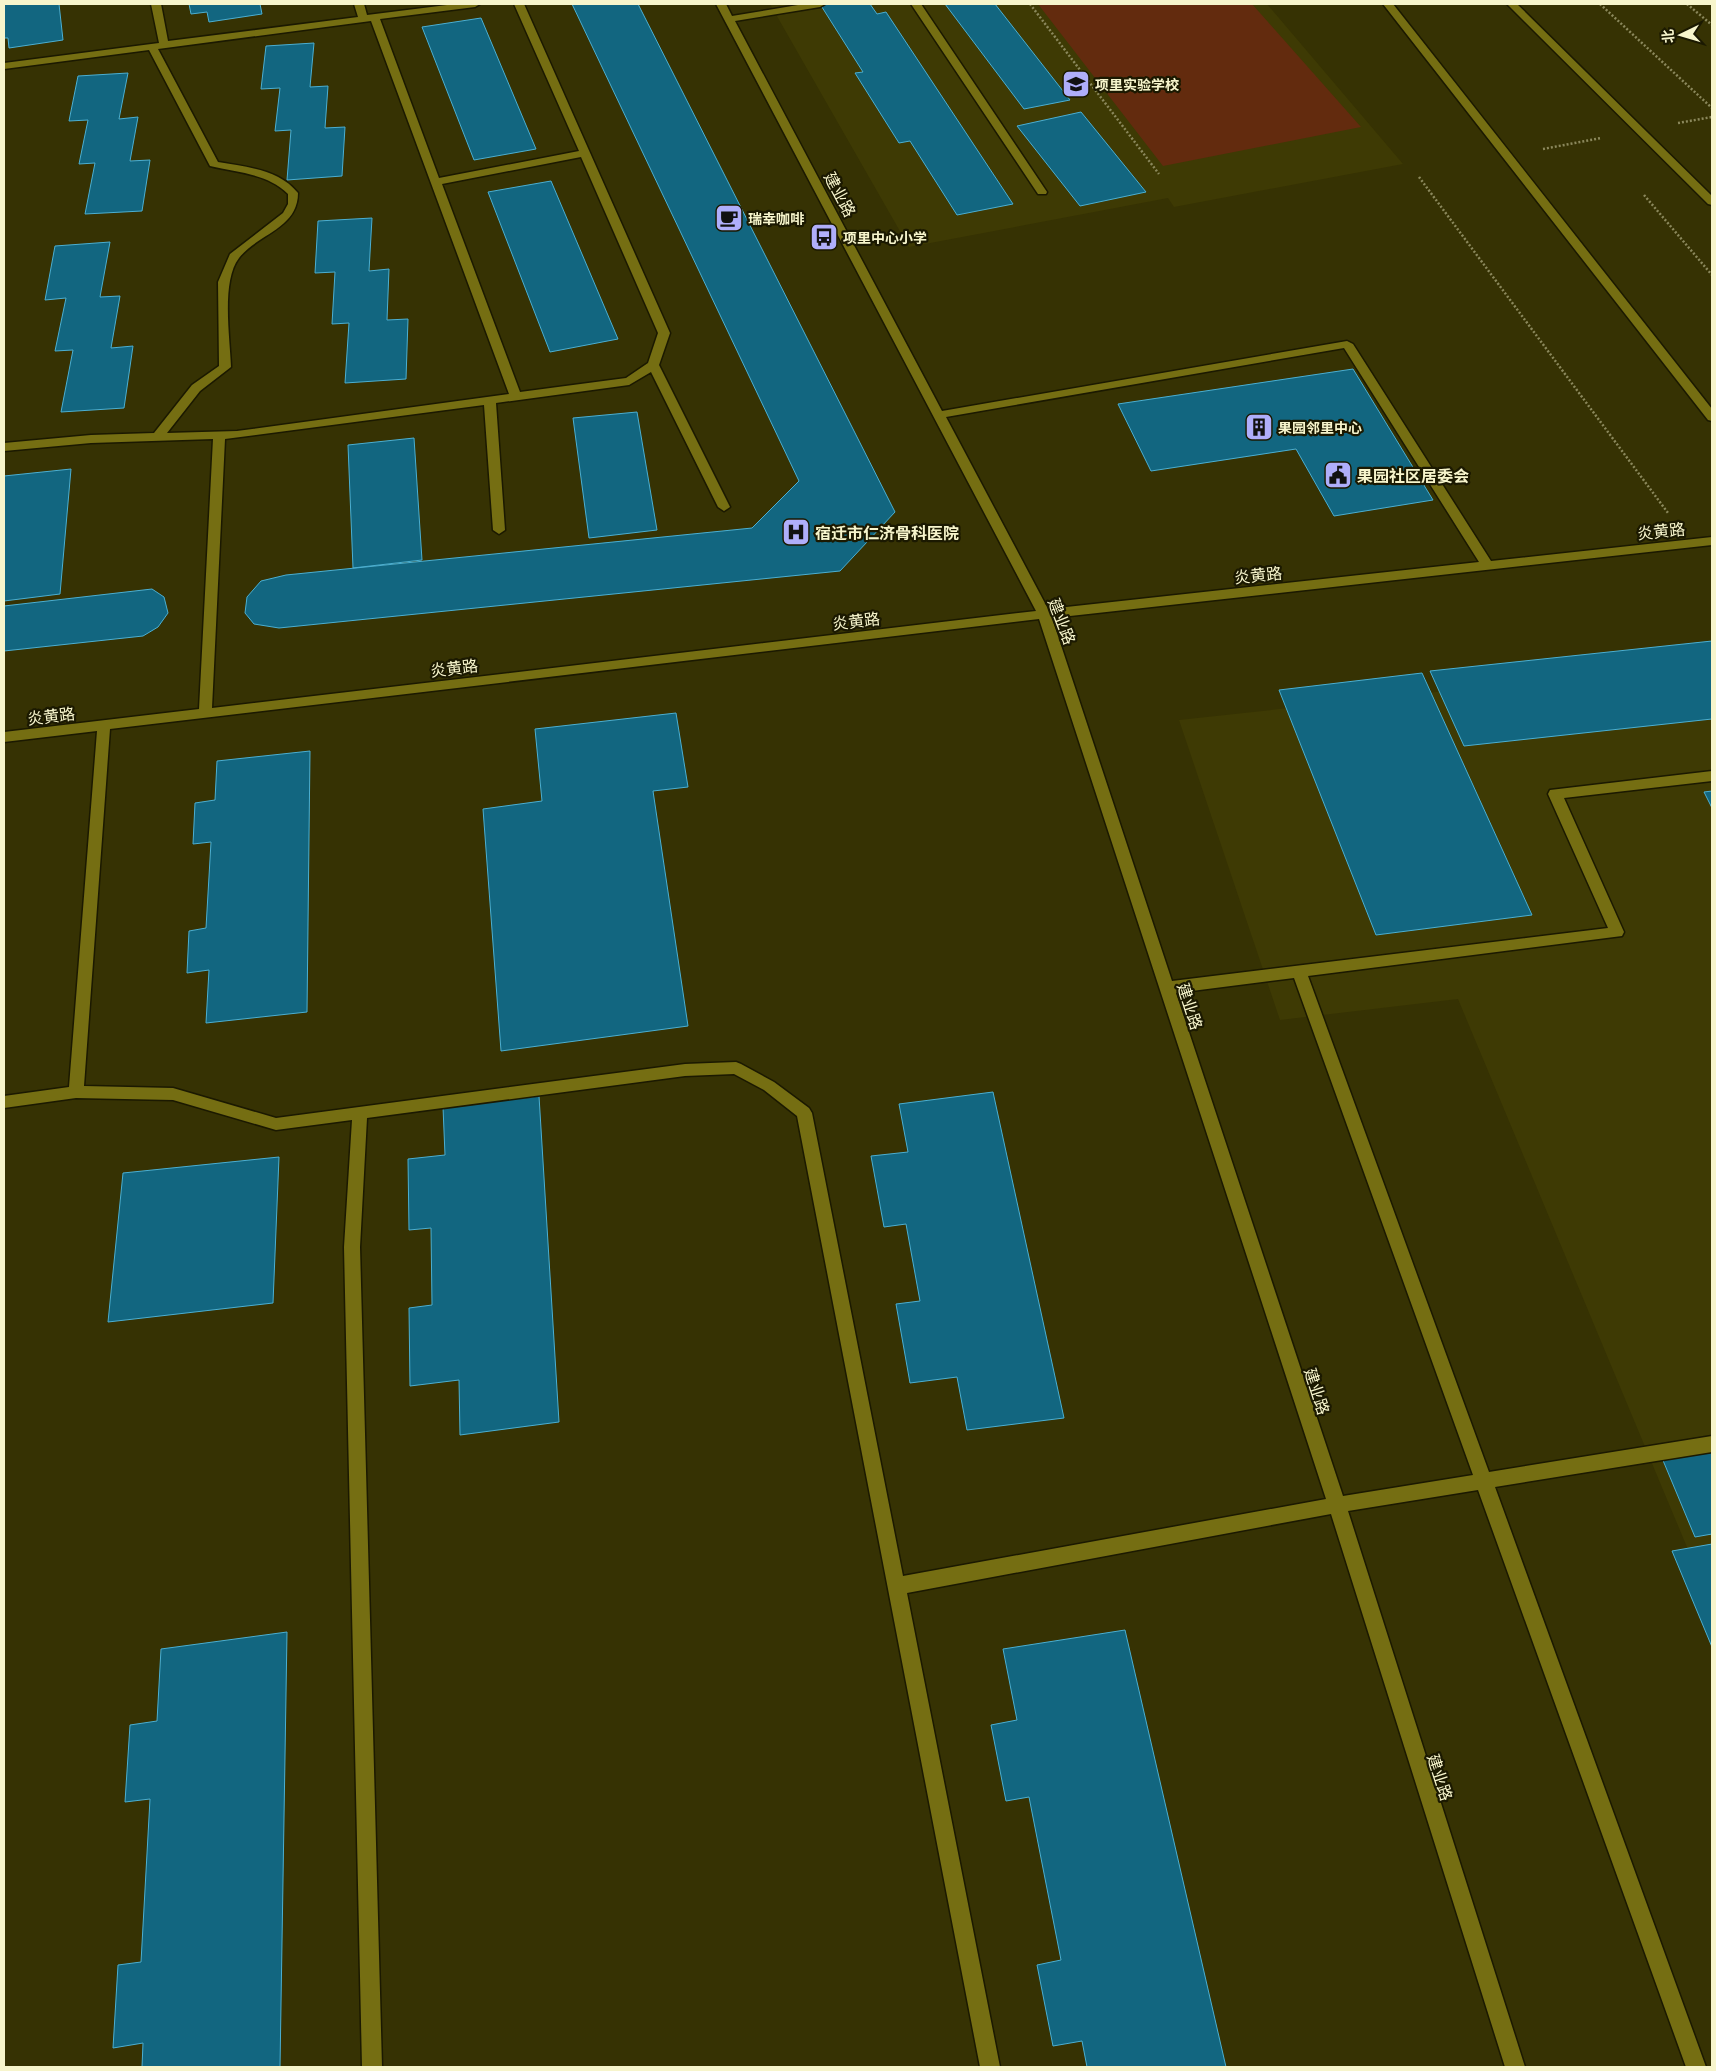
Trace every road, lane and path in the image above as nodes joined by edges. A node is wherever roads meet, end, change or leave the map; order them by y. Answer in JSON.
{"nodes":[{"id":1,"x":156,"y":4,"type":"edge"},
{"id":2,"x":359,"y":4,"type":"edge"},
{"id":3,"x":475,"y":4,"type":"edge"},
{"id":4,"x":519,"y":4,"type":"edge"},
{"id":5,"x":721,"y":4,"type":"edge"},
{"id":6,"x":820,"y":4,"type":"edge"},
{"id":7,"x":916,"y":4,"type":"edge"},
{"id":8,"x":1030,"y":4,"type":"edge"},
{"id":9,"x":1388,"y":4,"type":"edge"},
{"id":10,"x":1512,"y":4,"type":"edge"},
{"id":11,"x":1600,"y":4,"type":"edge"},
{"id":12,"x":1688,"y":4,"type":"edge"},
{"id":13,"x":368,"y":18,"type":"junction"},
{"id":14,"x":729,"y":19,"type":"junction"},
{"id":15,"x":1712,"y":25,"type":"edge"},
{"id":16,"x":164,"y":45,"type":"junction"},
{"id":17,"x":152,"y":46,"type":"junction"},
{"id":18,"x":4,"y":66,"type":"edge"},
{"id":19,"x":1712,"y":108,"type":"edge"},
{"id":20,"x":585,"y":153,"type":"junction"},
{"id":21,"x":1159,"y":174,"type":"dead end"},
{"id":22,"x":1419,"y":177,"type":"dead end"},
{"id":23,"x":435,"y":182,"type":"junction"},
{"id":24,"x":1042,"y":192,"type":"dead end"},
{"id":25,"x":1644,"y":194,"type":"dead end"},
{"id":26,"x":1712,"y":202,"type":"edge"},
{"id":27,"x":1712,"y":274,"type":"edge"},
{"id":28,"x":653,"y":365,"type":"junction"},
{"id":29,"x":516,"y":397,"type":"junction"},
{"id":30,"x":490,"y":400,"type":"junction"},
{"id":31,"x":939,"y":415,"type":"junction"},
{"id":32,"x":1712,"y":417,"type":"edge"},
{"id":33,"x":218,"y":436,"type":"junction"},
{"id":34,"x":158,"y":437,"type":"junction"},
{"id":35,"x":4,"y":447,"type":"edge"},
{"id":36,"x":724,"y":507,"type":"dead end"},
{"id":37,"x":499,"y":530,"type":"dead end"},
{"id":38,"x":1712,"y":541,"type":"edge"},
{"id":39,"x":1691,"y":544,"type":"junction"},
{"id":40,"x":1488,"y":566,"type":"junction"},
{"id":41,"x":1044,"y":614,"type":"junction"},
{"id":42,"x":205,"y":713,"type":"junction"},
{"id":43,"x":104,"y":725,"type":"junction"},
{"id":44,"x":4,"y":737,"type":"edge"},
{"id":45,"x":1712,"y":776,"type":"edge"},
{"id":46,"x":1300,"y":971,"type":"junction"},
{"id":47,"x":1167,"y":988,"type":"junction"},
{"id":48,"x":76,"y":1092,"type":"junction"},
{"id":49,"x":4,"y":1102,"type":"edge"},
{"id":50,"x":360,"y":1113,"type":"junction"},
{"id":51,"x":1712,"y":1444,"type":"edge"},
{"id":52,"x":1483,"y":1481,"type":"junction"},
{"id":53,"x":1337,"y":1505,"type":"junction"},
{"id":54,"x":896,"y":1586,"type":"junction"},
{"id":55,"x":372,"y":2067,"type":"edge"},
{"id":56,"x":990,"y":2067,"type":"edge"},
{"id":57,"x":1516,"y":2067,"type":"edge"},
{"id":58,"x":1696,"y":2067,"type":"edge"}],
"edges":[{"from":1,"to":16,"type":"street"},
{"from":2,"to":13,"type":"street"},
{"from":3,"to":13,"type":"street"},
{"from":4,"to":20,"type":"street"},
{"from":5,"to":14,"type":"street","name":"建业路"},
{"from":6,"to":14,"type":"street"},
{"from":7,"to":24,"type":"street"},
{"from":8,"to":21,"type":"path"},
{"from":9,"to":32,"type":"street"},
{"from":10,"to":26,"type":"street"},
{"from":11,"to":19,"type":"path"},
{"from":12,"to":15,"type":"path"},
{"from":13,"to":16,"type":"street"},
{"from":13,"to":23,"type":"street"},
{"from":14,"to":31,"type":"street","name":"建业路"},
{"from":16,"to":17,"type":"street"},
{"from":17,"to":18,"type":"street"},
{"from":17,"to":34,"type":"street"},
{"from":20,"to":23,"type":"street"},
{"from":20,"to":28,"type":"street"},
{"from":22,"to":39,"type":"path"},
{"from":23,"to":29,"type":"street"},
{"from":25,"to":27,"type":"path"},
{"from":28,"to":29,"type":"street"},
{"from":28,"to":36,"type":"street"},
{"from":29,"to":30,"type":"street"},
{"from":30,"to":33,"type":"street"},
{"from":30,"to":37,"type":"street"},
{"from":31,"to":40,"type":"street"},
{"from":31,"to":41,"type":"street","name":"建业路"},
{"from":33,"to":34,"type":"street"},
{"from":33,"to":42,"type":"street"},
{"from":34,"to":35,"type":"street"},
{"from":38,"to":39,"type":"street","name":"炎黄路"},
{"from":39,"to":40,"type":"street","name":"炎黄路"},
{"from":40,"to":41,"type":"street","name":"炎黄路"},
{"from":41,"to":42,"type":"street","name":"炎黄路"},
{"from":41,"to":47,"type":"street","name":"建业路"},
{"from":42,"to":43,"type":"street","name":"炎黄路"},
{"from":43,"to":44,"type":"street","name":"炎黄路"},
{"from":43,"to":48,"type":"street"},
{"from":45,"to":46,"type":"street"},
{"from":46,"to":47,"type":"street"},
{"from":46,"to":52,"type":"street"},
{"from":47,"to":53,"type":"street","name":"建业路"},
{"from":48,"to":49,"type":"street"},
{"from":48,"to":50,"type":"street"},
{"from":50,"to":54,"type":"street"},
{"from":50,"to":55,"type":"street"},
{"from":51,"to":52,"type":"street"},
{"from":52,"to":53,"type":"street"},
{"from":52,"to":58,"type":"street"},
{"from":53,"to":54,"type":"street"},
{"from":53,"to":57,"type":"street","name":"建业路"},
{"from":54,"to":56,"type":"street"}]}
